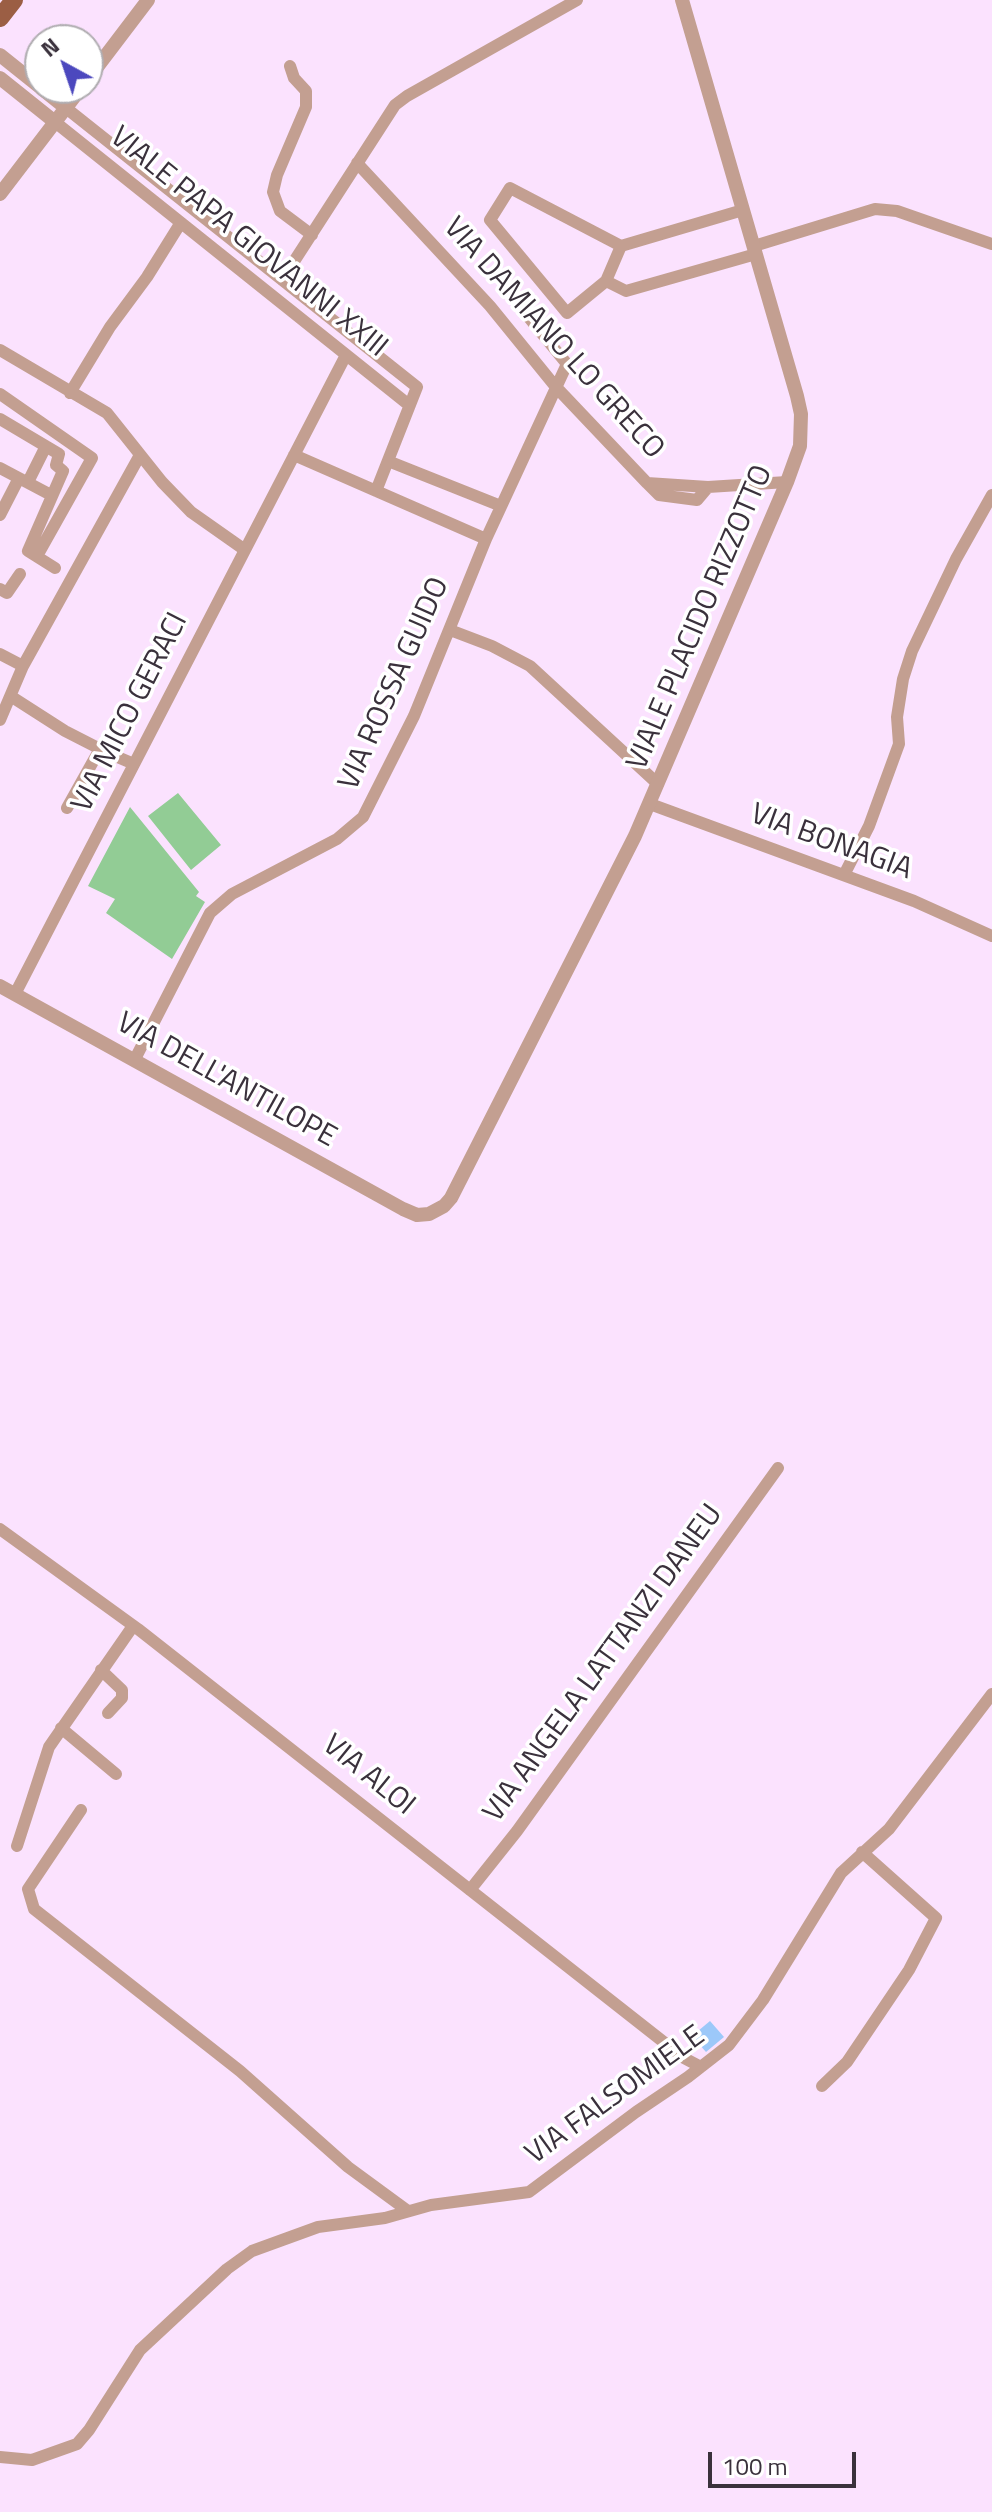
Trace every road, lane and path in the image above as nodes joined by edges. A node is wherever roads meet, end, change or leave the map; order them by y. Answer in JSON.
{"nodes":[{"id":1,"x":14,"y":0,"type":"edge"},
{"id":2,"x":148,"y":0,"type":"edge"},
{"id":3,"x":577,"y":0,"type":"edge"},
{"id":4,"x":682,"y":0,"type":"edge"},
{"id":5,"x":0,"y":18,"type":"edge"},
{"id":6,"x":0,"y":55,"type":"edge"},
{"id":7,"x":104,"y":58,"type":"edge"},
{"id":8,"x":290,"y":66,"type":"dead end"},
{"id":9,"x":24,"y":75,"type":"edge"},
{"id":10,"x":0,"y":78,"type":"edge"},
{"id":11,"x":61,"y":104,"type":"edge"},
{"id":12,"x":69,"y":104,"type":"edge"},
{"id":13,"x":66,"y":108,"type":"junction"},
{"id":14,"x":55,"y":122,"type":"junction"},
{"id":15,"x":357,"y":163,"type":"junction"},
{"id":16,"x":0,"y":194,"type":"edge"},
{"id":17,"x":743,"y":210,"type":"junction"},
{"id":18,"x":180,"y":224,"type":"junction"},
{"id":19,"x":312,"y":235,"type":"junction"},
{"id":20,"x":992,"y":244,"type":"edge"},
{"id":21,"x":621,"y":246,"type":"junction"},
{"id":22,"x":755,"y":250,"type":"junction"},
{"id":23,"x":282,"y":280,"type":"junction"},
{"id":24,"x":606,"y":281,"type":"junction"},
{"id":25,"x":526,"y":314,"type":"dead end"},
{"id":26,"x":0,"y":350,"type":"edge"},
{"id":27,"x":346,"y":355,"type":"junction"},
{"id":28,"x":555,"y":386,"type":"junction"},
{"id":29,"x":70,"y":393,"type":"junction"},
{"id":30,"x":0,"y":394,"type":"edge"},
{"id":31,"x":409,"y":405,"type":"junction"},
{"id":32,"x":0,"y":419,"type":"edge"},
{"id":33,"x":67,"y":441,"type":"junction"},
{"id":34,"x":46,"y":446,"type":"junction"},
{"id":35,"x":59,"y":454,"type":"junction"},
{"id":36,"x":140,"y":455,"type":"junction"},
{"id":37,"x":294,"y":455,"type":"junction"},
{"id":38,"x":388,"y":461,"type":"junction"},
{"id":39,"x":0,"y":468,"type":"edge"},
{"id":40,"x":63,"y":471,"type":"junction"},
{"id":41,"x":24,"y":480,"type":"junction"},
{"id":42,"x":79,"y":481,"type":"junction"},
{"id":43,"x":787,"y":482,"type":"junction"},
{"id":44,"x":376,"y":491,"type":"junction"},
{"id":45,"x":51,"y":495,"type":"junction"},
{"id":46,"x":992,"y":495,"type":"edge"},
{"id":47,"x":501,"y":506,"type":"junction"},
{"id":48,"x":0,"y":515,"type":"edge"},
{"id":49,"x":486,"y":539,"type":"junction"},
{"id":50,"x":245,"y":550,"type":"junction"},
{"id":51,"x":37,"y":556,"type":"junction"},
{"id":52,"x":55,"y":568,"type":"dead end"},
{"id":53,"x":20,"y":574,"type":"dead end"},
{"id":54,"x":0,"y":589,"type":"edge"},
{"id":55,"x":450,"y":630,"type":"junction"},
{"id":56,"x":0,"y":654,"type":"edge"},
{"id":57,"x":23,"y":666,"type":"junction"},
{"id":58,"x":12,"y":697,"type":"junction"},
{"id":59,"x":0,"y":720,"type":"edge"},
{"id":60,"x":100,"y":749,"type":"junction"},
{"id":61,"x":134,"y":764,"type":"junction"},
{"id":62,"x":658,"y":784,"type":"junction"},
{"id":63,"x":650,"y":804,"type":"junction"},
{"id":64,"x":67,"y":808,"type":"dead end"},
{"id":65,"x":844,"y":875,"type":"junction"},
{"id":66,"x":992,"y":936,"type":"edge"},
{"id":67,"x":0,"y":986,"type":"edge"},
{"id":68,"x":15,"y":994,"type":"junction"},
{"id":69,"x":135,"y":1059,"type":"junction"},
{"id":70,"x":429,"y":1214,"type":"joint"},
{"id":71,"x":778,"y":1468,"type":"dead end"},
{"id":72,"x":0,"y":1529,"type":"edge"},
{"id":73,"x":133,"y":1626,"type":"junction"},
{"id":74,"x":101,"y":1670,"type":"junction"},
{"id":75,"x":992,"y":1694,"type":"edge"},
{"id":76,"x":108,"y":1713,"type":"dead end"},
{"id":77,"x":61,"y":1728,"type":"junction"},
{"id":78,"x":116,"y":1774,"type":"dead end"},
{"id":79,"x":81,"y":1810,"type":"dead end"},
{"id":80,"x":17,"y":1846,"type":"dead end"},
{"id":81,"x":862,"y":1852,"type":"junction"},
{"id":82,"x":470,"y":1890,"type":"junction"},
{"id":83,"x":701,"y":2067,"type":"junction"},
{"id":84,"x":822,"y":2086,"type":"dead end"},
{"id":85,"x":408,"y":2211,"type":"junction"},
{"id":86,"x":0,"y":2457,"type":"edge"}],
"edges":[{"from":1,"to":5,"type":"main road"},
{"from":2,"to":7,"type":"street"},
{"from":3,"to":15,"type":"street"},
{"from":4,"to":17,"type":"street","name":"VIALE PLACIDO RIZZOTTO"},
{"from":6,"to":9,"type":"street"},
{"from":8,"to":19,"type":"street"},
{"from":10,"to":14,"type":"street"},
{"from":11,"to":13,"type":"street"},
{"from":12,"to":13,"type":"street"},
{"from":13,"to":14,"type":"street"},
{"from":13,"to":23,"type":"street","name":"VIALE PAPA GIOVANNI XXIII"},
{"from":14,"to":16,"type":"street"},
{"from":14,"to":18,"type":"street","name":"VIALE PAPA GIOVANNI XXIII"},
{"from":15,"to":19,"type":"street"},
{"from":15,"to":28,"type":"street","name":"VIA DAMIANO LO GRECO"},
{"from":17,"to":21,"type":"street"},
{"from":17,"to":22,"type":"street","name":"VIALE PLACIDO RIZZOTTO"},
{"from":18,"to":27,"type":"street","name":"VIALE PAPA GIOVANNI XXIII"},
{"from":18,"to":29,"type":"street"},
{"from":19,"to":23,"type":"street"},
{"from":20,"to":22,"type":"street"},
{"from":21,"to":24,"type":"street"},
{"from":21,"to":24,"type":"street"},
{"from":22,"to":24,"type":"street"},
{"from":22,"to":43,"type":"street","name":"VIALE PLACIDO RIZZOTTO"},
{"from":23,"to":31,"type":"street","name":"VIALE PAPA GIOVANNI XXIII"},
{"from":25,"to":28,"type":"street","name":"VIA ROSSA GUIDO"},
{"from":26,"to":29,"type":"street"},
{"from":27,"to":31,"type":"street","name":"VIALE PAPA GIOVANNI XXIII"},
{"from":27,"to":37,"type":"street","name":"VIA MICO GERACI"},
{"from":28,"to":43,"type":"street","name":"VIA DAMIANO LO GRECO"},
{"from":28,"to":47,"type":"street","name":"VIA ROSSA GUIDO"},
{"from":29,"to":36,"type":"street"},
{"from":30,"to":33,"type":"street"},
{"from":31,"to":38,"type":"street"},
{"from":32,"to":34,"type":"street"},
{"from":33,"to":35,"type":"street"},
{"from":33,"to":42,"type":"street"},
{"from":34,"to":35,"type":"street"},
{"from":34,"to":41,"type":"street"},
{"from":35,"to":40,"type":"street"},
{"from":36,"to":50,"type":"street"},
{"from":36,"to":57,"type":"street"},
{"from":37,"to":44,"type":"street"},
{"from":37,"to":50,"type":"street","name":"VIA MICO GERACI"},
{"from":38,"to":44,"type":"street"},
{"from":38,"to":47,"type":"street"},
{"from":39,"to":41,"type":"street"},
{"from":40,"to":42,"type":"street"},
{"from":40,"to":45,"type":"street"},
{"from":41,"to":45,"type":"street"},
{"from":41,"to":48,"type":"street"},
{"from":42,"to":51,"type":"street"},
{"from":43,"to":62,"type":"street","name":"VIALE PLACIDO RIZZOTTO"},
{"from":44,"to":49,"type":"street"},
{"from":45,"to":51,"type":"street"},
{"from":46,"to":65,"type":"street"},
{"from":47,"to":49,"type":"street","name":"VIA ROSSA GUIDO"},
{"from":49,"to":55,"type":"street","name":"VIA ROSSA GUIDO"},
{"from":50,"to":61,"type":"street","name":"VIA MICO GERACI"},
{"from":51,"to":52,"type":"street"},
{"from":53,"to":54,"type":"street"},
{"from":55,"to":62,"type":"street"},
{"from":55,"to":69,"type":"street","name":"VIA ROSSA GUIDO"},
{"from":56,"to":57,"type":"street"},
{"from":57,"to":58,"type":"street"},
{"from":58,"to":59,"type":"street"},
{"from":58,"to":60,"type":"street"},
{"from":60,"to":61,"type":"street"},
{"from":60,"to":64,"type":"street"},
{"from":61,"to":68,"type":"street","name":"VIA MICO GERACI"},
{"from":62,"to":63,"type":"street","name":"VIALE PLACIDO RIZZOTTO"},
{"from":63,"to":65,"type":"street","name":"VIA BONAGIA"},
{"from":63,"to":70,"type":"street","name":"VIALE PLACIDO RIZZOTTO"},
{"from":65,"to":66,"type":"street","name":"VIA BONAGIA"},
{"from":67,"to":68,"type":"street","name":"VIA DELL'ANTILOPE"},
{"from":68,"to":69,"type":"street","name":"VIA DELL'ANTILOPE"},
{"from":69,"to":70,"type":"street","name":"VIA DELL'ANTILOPE"},
{"from":71,"to":82,"type":"street","name":"VIA ANGELA LATTANZI DANEU"},
{"from":72,"to":73,"type":"street","name":"VIA ALOI"},
{"from":73,"to":74,"type":"street"},
{"from":73,"to":82,"type":"street","name":"VIA ALOI"},
{"from":74,"to":76,"type":"street"},
{"from":74,"to":77,"type":"street"},
{"from":75,"to":81,"type":"street","name":"VIA FALSOMIELE"},
{"from":77,"to":78,"type":"street"},
{"from":77,"to":80,"type":"street"},
{"from":79,"to":85,"type":"street"},
{"from":81,"to":83,"type":"street","name":"VIA FALSOMIELE"},
{"from":81,"to":84,"type":"street"},
{"from":82,"to":83,"type":"street","name":"VIA ALOI"},
{"from":83,"to":85,"type":"street","name":"VIA FALSOMIELE"},
{"from":85,"to":86,"type":"street","name":"VIA FALSOMIELE"}]}
